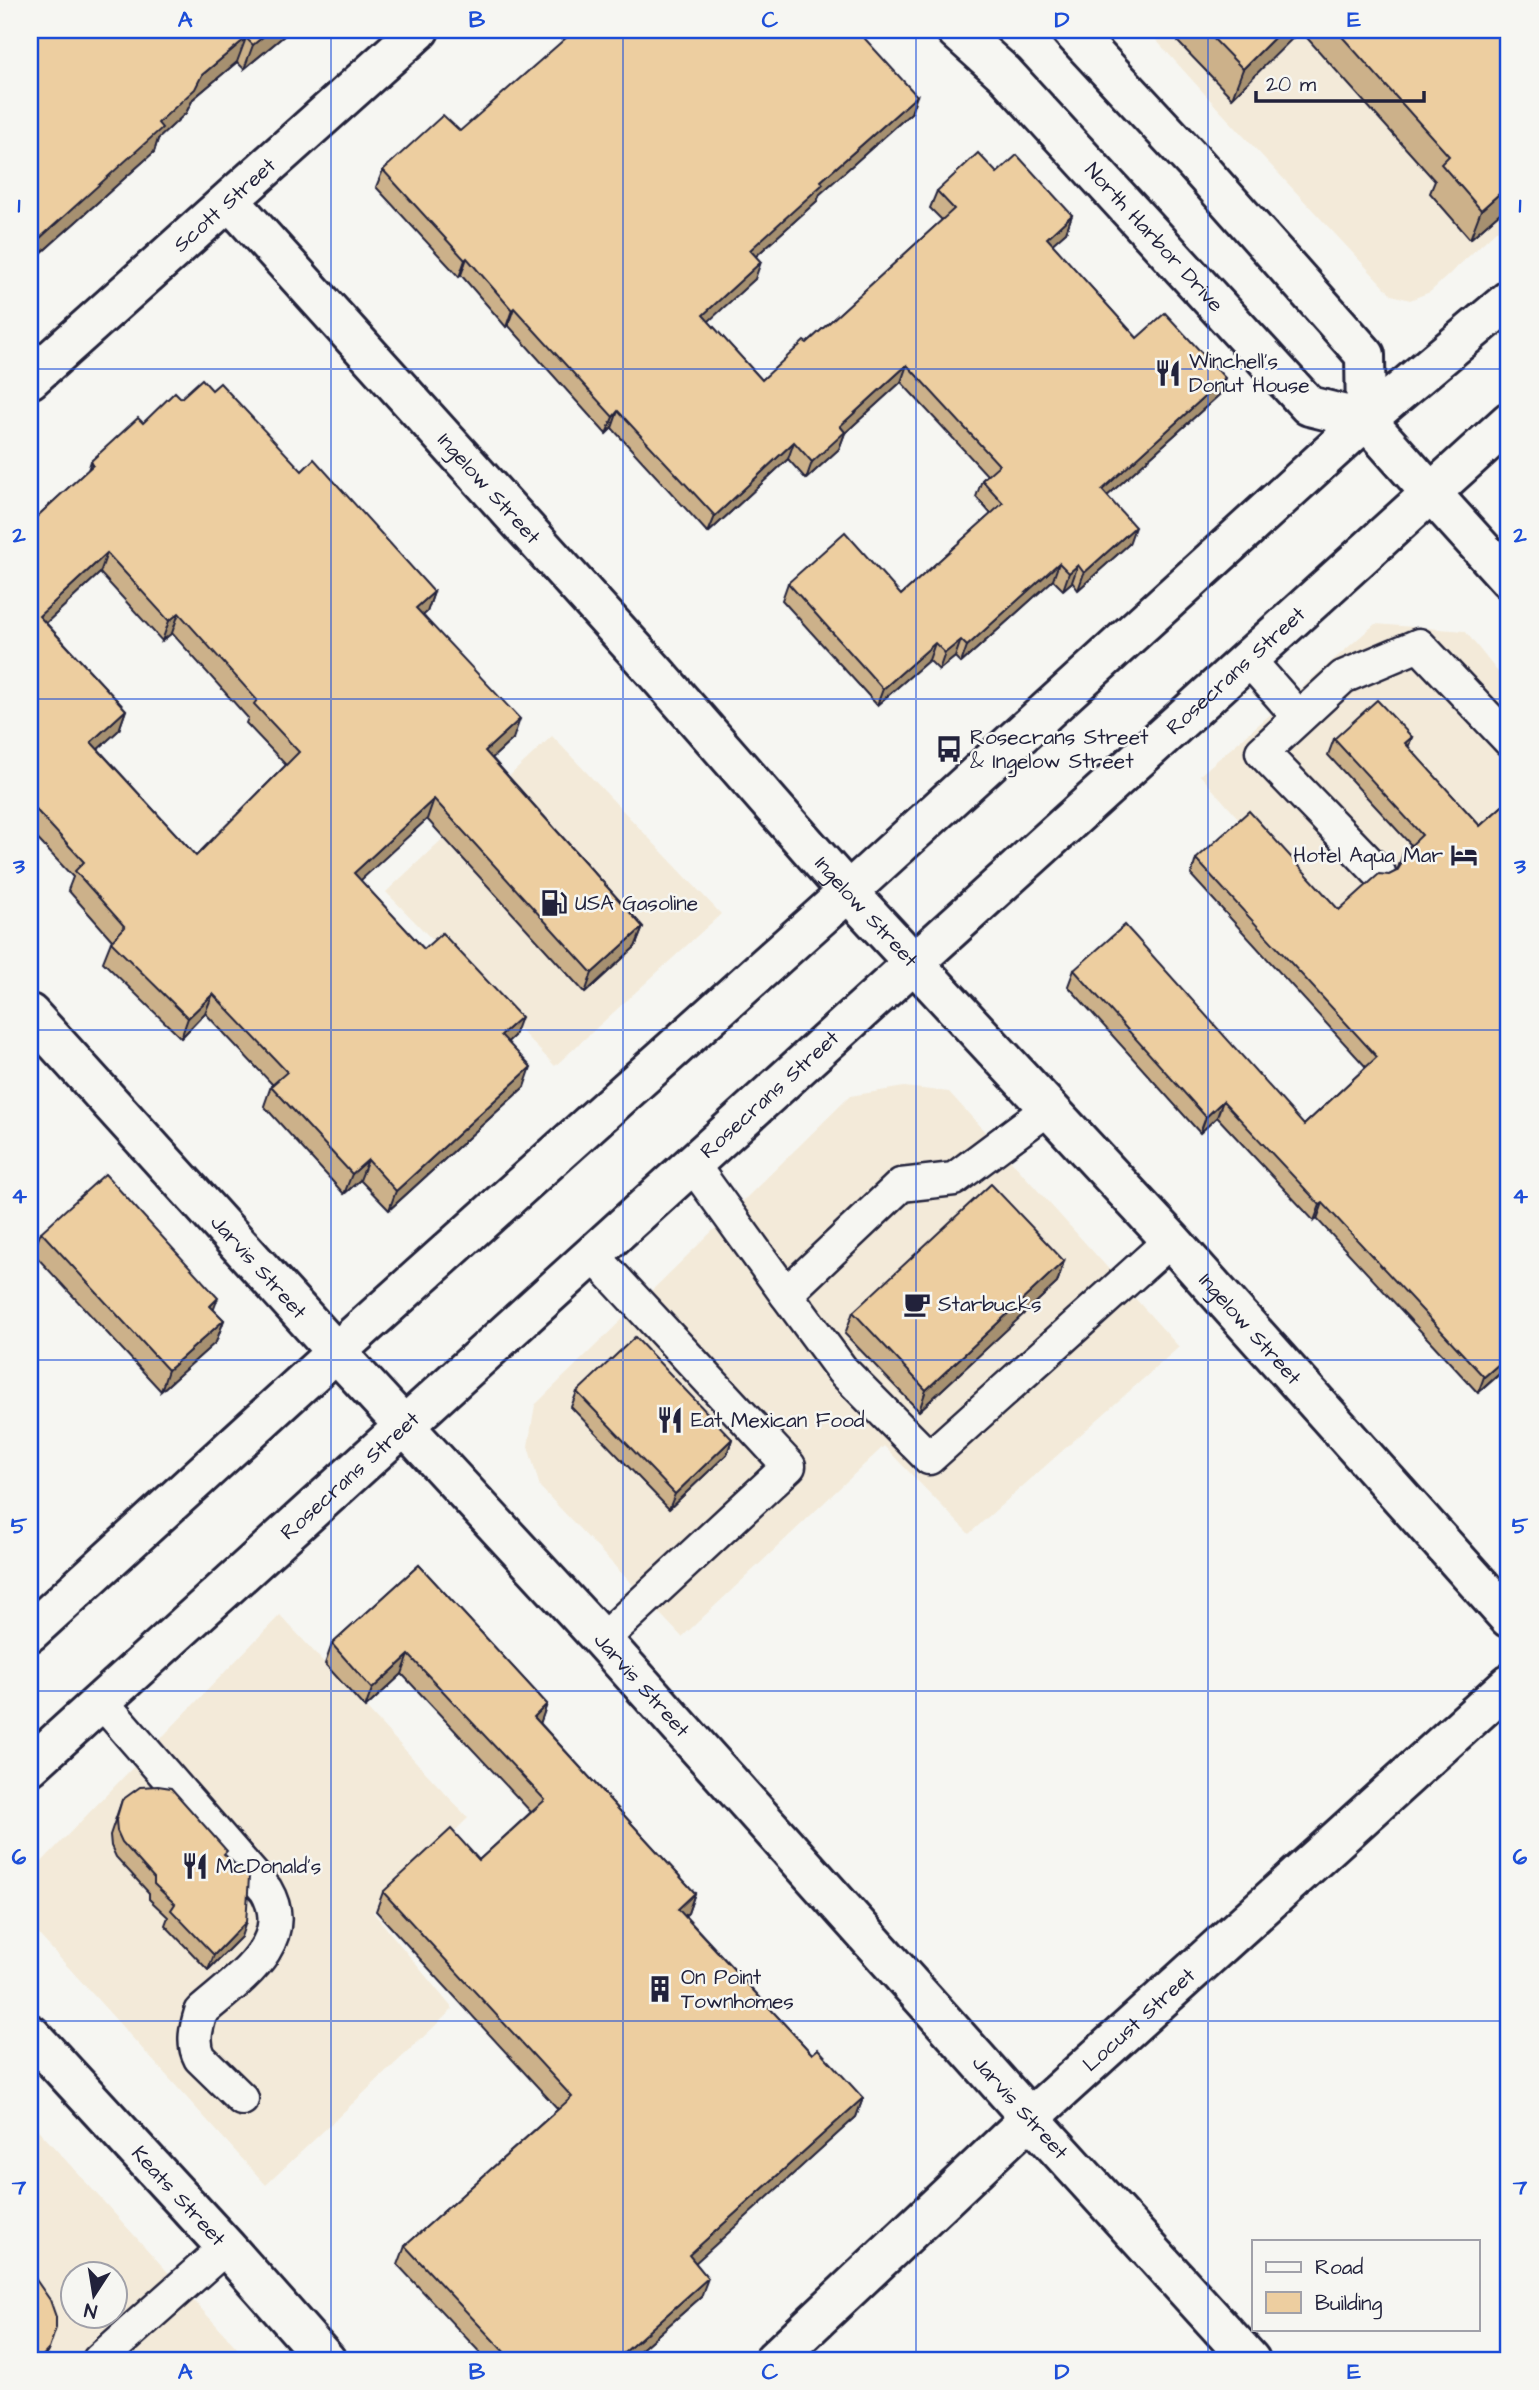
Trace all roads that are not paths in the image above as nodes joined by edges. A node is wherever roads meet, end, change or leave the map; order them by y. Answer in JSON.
{"nodes":[{"id":1,"x":956,"y":30,"type":"edge"},
{"id":2,"x":1071,"y":30,"type":"edge"},
{"id":3,"x":414,"y":33,"type":"edge"},
{"id":4,"x":230,"y":201,"type":"junction"},
{"id":5,"x":1509,"y":300,"type":"edge"},
{"id":6,"x":30,"y":379,"type":"edge"},
{"id":7,"x":1366,"y":420,"type":"junction"},
{"id":8,"x":1509,"y":422,"type":"edge"},
{"id":9,"x":1431,"y":493,"type":"junction"},
{"id":10,"x":1509,"y":579,"type":"edge"},
{"id":11,"x":1248,"y":659,"type":"junction"},
{"id":12,"x":1299,"y":717,"type":"junction"},
{"id":13,"x":1503,"y":720,"type":"edge"},
{"id":14,"x":1379,"y":873,"type":"edge"},
{"id":15,"x":848,"y":892,"type":"junction"},
{"id":16,"x":914,"y":962,"type":"junction"},
{"id":17,"x":30,"y":1014,"type":"edge"},
{"id":18,"x":1049,"y":1108,"type":"junction"},
{"id":19,"x":692,"y":1164,"type":"junction"},
{"id":20,"x":1171,"y":1240,"type":"junction"},
{"id":21,"x":592,"y":1254,"type":"junction"},
{"id":22,"x":786,"y":1294,"type":"junction"},
{"id":23,"x":336,"y":1352,"type":"junction"},
{"id":24,"x":404,"y":1425,"type":"junction"},
{"id":25,"x":1509,"y":1618,"type":"edge"},
{"id":26,"x":30,"y":1632,"type":"edge"},
{"id":27,"x":602,"y":1640,"type":"junction"},
{"id":28,"x":1509,"y":1684,"type":"edge"},
{"id":29,"x":101,"y":1702,"type":"junction"},
{"id":30,"x":30,"y":1766,"type":"edge"},
{"id":31,"x":30,"y":2034,"type":"edge"},
{"id":32,"x":242,"y":2099,"type":"dead end"},
{"id":33,"x":1030,"y":2118,"type":"junction"},
{"id":34,"x":226,"y":2247,"type":"junction"},
{"id":35,"x":99,"y":2360,"type":"edge"},
{"id":36,"x":326,"y":2360,"type":"edge"},
{"id":37,"x":774,"y":2360,"type":"edge"},
{"id":38,"x":1250,"y":2360,"type":"edge"}],
"edges":[{"from":1,"to":7,"type":"street","name":"North Harbor Drive"},
{"from":2,"to":7,"type":"street"},
{"from":3,"to":4,"type":"street","name":"Scott Street"},
{"from":4,"to":6,"type":"street","name":"Scott Street"},
{"from":4,"to":15,"type":"street","name":"Ingelow Street"},
{"from":5,"to":7,"type":"street"},
{"from":7,"to":9,"type":"street"},
{"from":7,"to":15,"type":"street"},
{"from":8,"to":9,"type":"street","name":"Rosecrans Street"},
{"from":9,"to":10,"type":"street"},
{"from":9,"to":11,"type":"street","name":"Rosecrans Street"},
{"from":11,"to":12,"type":"lane"},
{"from":11,"to":16,"type":"street","name":"Rosecrans Street"},
{"from":12,"to":13,"type":"lane"},
{"from":12,"to":14,"type":"lane"},
{"from":15,"to":16,"type":"street","name":"Ingelow Street"},
{"from":15,"to":23,"type":"street"},
{"from":16,"to":18,"type":"street","name":"Ingelow Street"},
{"from":16,"to":19,"type":"street","name":"Rosecrans Street"},
{"from":17,"to":23,"type":"street","name":"Jarvis Street"},
{"from":18,"to":20,"type":"street","name":"Ingelow Street"},
{"from":18,"to":22,"type":"lane"},
{"from":19,"to":21,"type":"street","name":"Rosecrans Street"},
{"from":19,"to":22,"type":"lane"},
{"from":20,"to":22,"type":"lane"},
{"from":20,"to":25,"type":"street","name":"Ingelow Street"},
{"from":21,"to":24,"type":"street","name":"Rosecrans Street"},
{"from":21,"to":27,"type":"lane"},
{"from":23,"to":24,"type":"street","name":"Jarvis Street"},
{"from":23,"to":26,"type":"street"},
{"from":24,"to":27,"type":"street","name":"Jarvis Street"},
{"from":24,"to":29,"type":"street","name":"Rosecrans Street"},
{"from":27,"to":33,"type":"street","name":"Jarvis Street"},
{"from":28,"to":33,"type":"street","name":"Locust Street"},
{"from":29,"to":30,"type":"street","name":"Rosecrans Street"},
{"from":29,"to":32,"type":"lane"},
{"from":31,"to":34,"type":"street","name":"Keats Street"},
{"from":33,"to":37,"type":"street","name":"Locust Street"},
{"from":33,"to":38,"type":"street","name":"Jarvis Street"},
{"from":34,"to":35,"type":"lane"},
{"from":34,"to":36,"type":"street","name":"Keats Street"}]}
